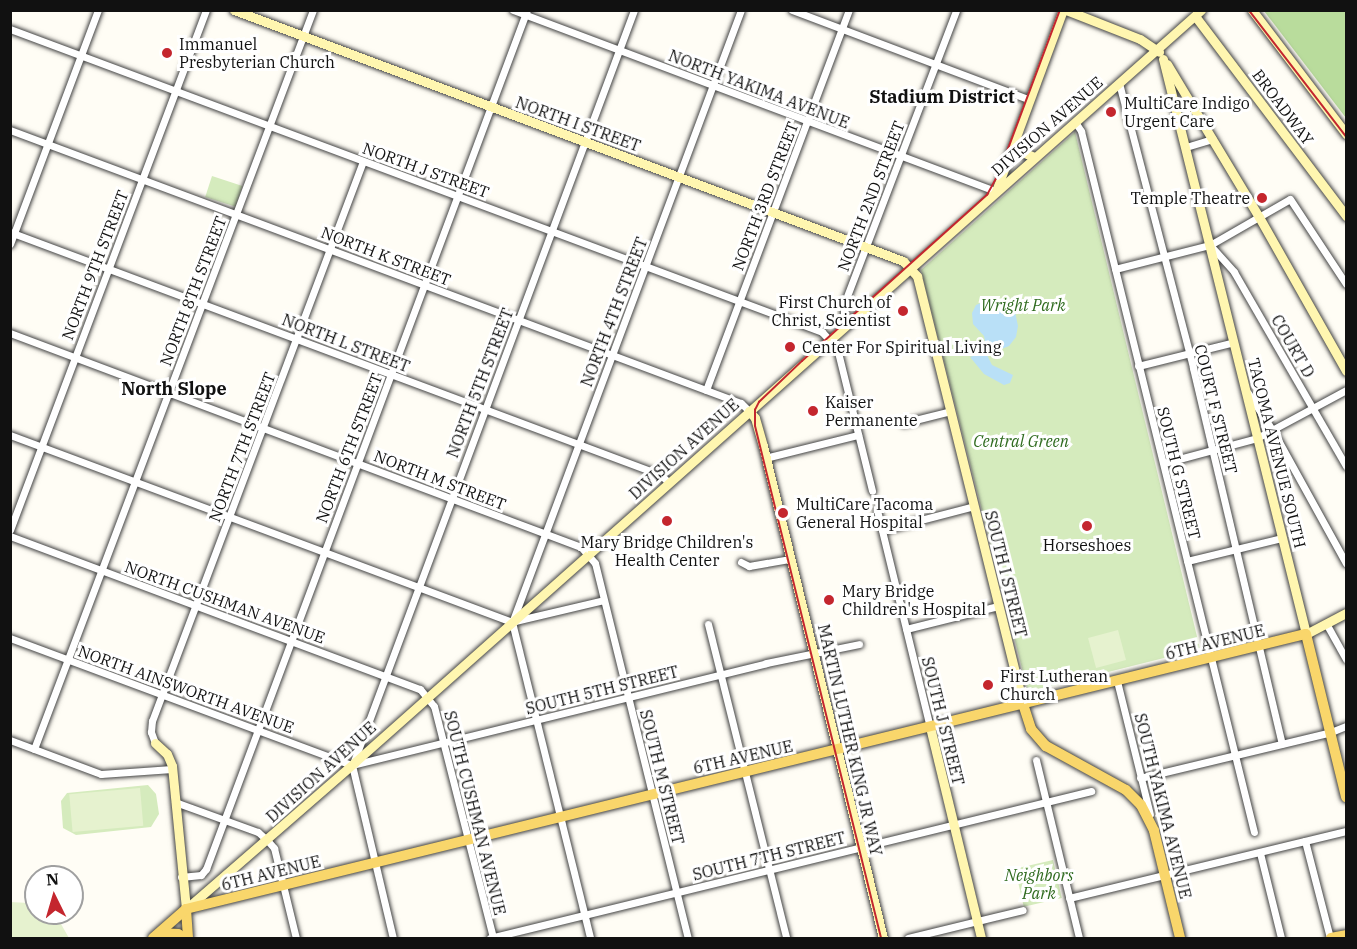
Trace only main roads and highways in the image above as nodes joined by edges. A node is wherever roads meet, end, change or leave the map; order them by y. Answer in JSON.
{"nodes":[{"id":1,"x":234,"y":10,"type":"edge"},
{"id":2,"x":1064,"y":10,"type":"edge"},
{"id":3,"x":1252,"y":10,"type":"edge"},
{"id":4,"x":1195,"y":12,"type":"edge"},
{"id":5,"x":1156,"y":49,"type":"junction"},
{"id":6,"x":1163,"y":59,"type":"junction"},
{"id":7,"x":1045,"y":61,"type":"junction"},
{"id":8,"x":1183,"y":88,"type":"junction"},
{"id":9,"x":1024,"y":111,"type":"junction"},
{"id":10,"x":1179,"y":116,"type":"junction"},
{"id":11,"x":1347,"y":134,"type":"edge"},
{"id":12,"x":1012,"y":148,"type":"junction"},
{"id":13,"x":1034,"y":158,"type":"junction"},
{"id":14,"x":995,"y":191,"type":"junction"},
{"id":15,"x":1347,"y":216,"type":"edge"},
{"id":16,"x":910,"y":268,"type":"junction"},
{"id":17,"x":1347,"y":371,"type":"edge"},
{"id":18,"x":749,"y":411,"type":"junction"},
{"id":19,"x":1347,"y":613,"type":"edge"},
{"id":20,"x":1306,"y":633,"type":"junction"},
{"id":21,"x":1023,"y":704,"type":"junction"},
{"id":22,"x":930,"y":727,"type":"junction"},
{"id":23,"x":155,"y":743,"type":"road end"},
{"id":24,"x":837,"y":750,"type":"junction"},
{"id":25,"x":1347,"y":797,"type":"edge"},
{"id":26,"x":1154,"y":831,"type":"joint"},
{"id":27,"x":186,"y":909,"type":"junction"},
{"id":28,"x":1347,"y":935,"type":"edge"},
{"id":29,"x":157,"y":936,"type":"edge"},
{"id":30,"x":186,"y":939,"type":"edge"},
{"id":31,"x":883,"y":939,"type":"edge"},
{"id":32,"x":981,"y":939,"type":"edge"},
{"id":33,"x":1180,"y":939,"type":"edge"},
{"id":34,"x":1330,"y":939,"type":"edge"}],
"edges":[{"from":1,"to":16,"type":"main road","name":"NORTH I STREET"},
{"from":2,"to":5,"type":"main road"},
{"from":2,"to":7,"type":"main road"},
{"from":3,"to":11,"type":"main road"},
{"from":4,"to":5,"type":"main road","name":"DIVISION AVENUE"},
{"from":4,"to":15,"type":"main road","name":"BROADWAY"},
{"from":5,"to":6,"type":"main road"},
{"from":5,"to":13,"type":"main road","name":"DIVISION AVENUE"},
{"from":6,"to":8,"type":"main road"},
{"from":6,"to":10,"type":"main road","name":"TACOMA AVENUE SOUTH"},
{"from":7,"to":9,"type":"main road"},
{"from":7,"to":9,"type":"main road"},
{"from":8,"to":10,"type":"main road","name":"TACOMA AVENUE SOUTH"},
{"from":8,"to":17,"type":"main road"},
{"from":9,"to":12,"type":"main road"},
{"from":10,"to":20,"type":"main road","name":"TACOMA AVENUE SOUTH"},
{"from":12,"to":13,"type":"main road"},
{"from":12,"to":14,"type":"main road"},
{"from":13,"to":14,"type":"main road","name":"DIVISION AVENUE"},
{"from":14,"to":16,"type":"main road","name":"DIVISION AVENUE"},
{"from":16,"to":18,"type":"main road","name":"DIVISION AVENUE"},
{"from":16,"to":21,"type":"main road","name":"SOUTH I STREET"},
{"from":18,"to":24,"type":"main road","name":"MARTIN LUTHER KING JR WAY"},
{"from":18,"to":27,"type":"main road","name":"DIVISION AVENUE"},
{"from":19,"to":20,"type":"main road","name":"6TH AVENUE"},
{"from":20,"to":21,"type":"main road","name":"6TH AVENUE"},
{"from":20,"to":25,"type":"main road","name":"TACOMA AVENUE SOUTH"},
{"from":21,"to":22,"type":"main road","name":"6TH AVENUE"},
{"from":21,"to":26,"type":"main road","name":"SOUTH I STREET"},
{"from":22,"to":24,"type":"main road","name":"6TH AVENUE"},
{"from":22,"to":32,"type":"main road","name":"SOUTH J STREET"},
{"from":23,"to":27,"type":"main road"},
{"from":24,"to":27,"type":"main road","name":"6TH AVENUE"},
{"from":24,"to":31,"type":"main road","name":"MARTIN LUTHER KING JR WAY"},
{"from":26,"to":33,"type":"main road","name":"SOUTH YAKIMA AVENUE"},
{"from":27,"to":29,"type":"main road","name":"6TH AVENUE"},
{"from":27,"to":30,"type":"main road"},
{"from":28,"to":34,"type":"main road"},
{"from":29,"to":30,"type":"main road"}]}
